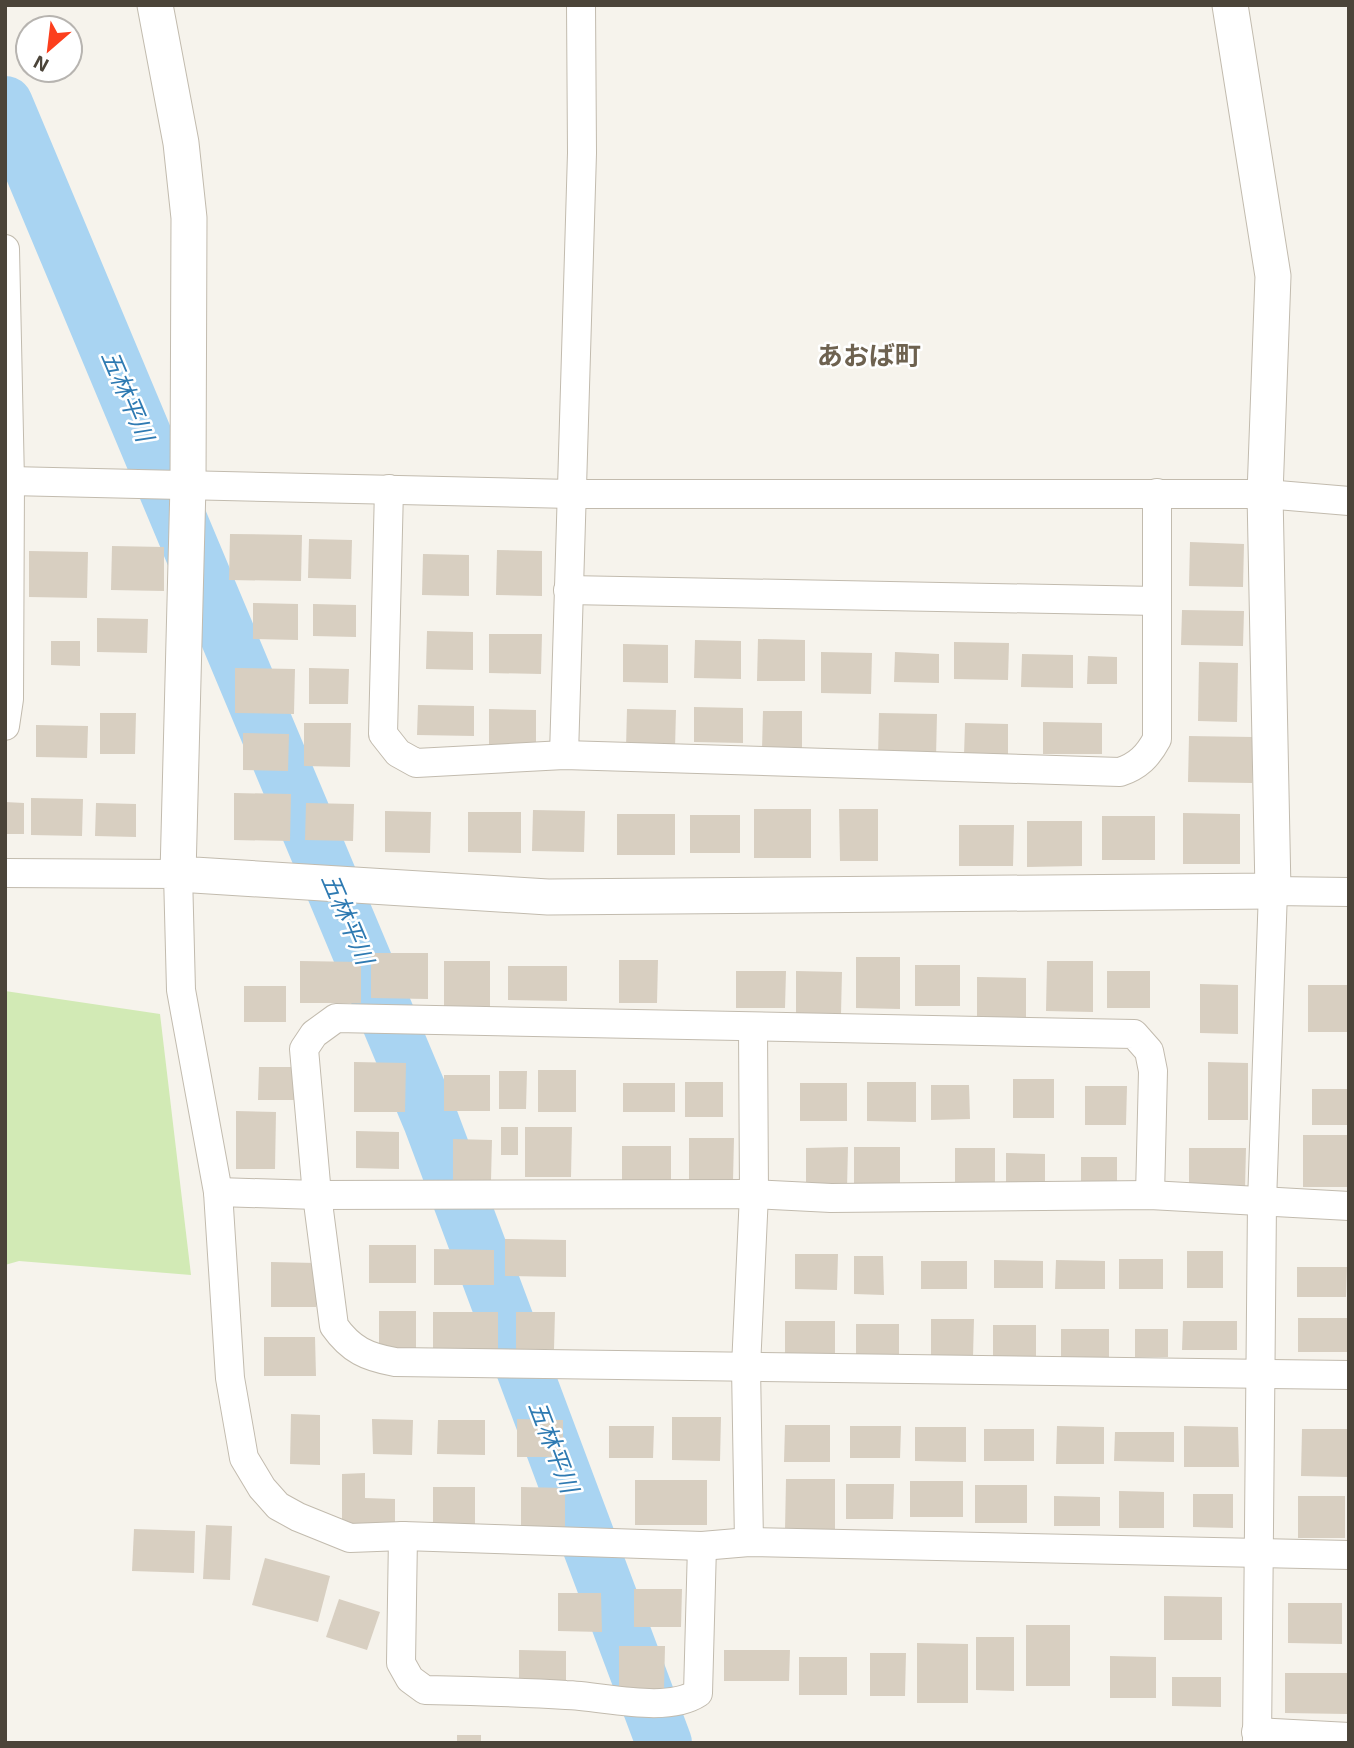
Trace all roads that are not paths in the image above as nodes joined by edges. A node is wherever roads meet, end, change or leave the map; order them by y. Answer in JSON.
{"nodes":[{"id":1,"x":155,"y":5,"type":"edge"},
{"id":2,"x":581,"y":5,"type":"edge"},
{"id":3,"x":1230,"y":5,"type":"edge"},
{"id":4,"x":5,"y":249,"type":"edge"},
{"id":5,"x":10,"y":481,"type":"junction"},
{"id":6,"x":188,"y":485,"type":"junction"},
{"id":7,"x":389,"y":489,"type":"junction"},
{"id":8,"x":1157,"y":493,"type":"junction"},
{"id":9,"x":571,"y":494,"type":"junction"},
{"id":10,"x":1265,"y":494,"type":"junction"},
{"id":11,"x":1349,"y":501,"type":"edge"},
{"id":12,"x":568,"y":590,"type":"junction"},
{"id":13,"x":1157,"y":601,"type":"junction"},
{"id":14,"x":5,"y":726,"type":"edge"},
{"id":15,"x":564,"y":755,"type":"junction"},
{"id":16,"x":5,"y":873,"type":"edge"},
{"id":17,"x":178,"y":874,"type":"junction"},
{"id":18,"x":1273,"y":891,"type":"junction"},
{"id":19,"x":1349,"y":892,"type":"edge"},
{"id":20,"x":753,"y":1028,"type":"junction"},
{"id":21,"x":218,"y":1192,"type":"junction"},
{"id":22,"x":754,"y":1194,"type":"junction"},
{"id":23,"x":317,"y":1195,"type":"junction"},
{"id":24,"x":1150,"y":1195,"type":"junction"},
{"id":25,"x":1262,"y":1202,"type":"junction"},
{"id":26,"x":1349,"y":1206,"type":"edge"},
{"id":27,"x":746,"y":1367,"type":"junction"},
{"id":28,"x":1260,"y":1373,"type":"junction"},
{"id":29,"x":1349,"y":1375,"type":"edge"},
{"id":30,"x":403,"y":1536,"type":"junction"},
{"id":31,"x":750,"y":1542,"type":"junction"},
{"id":32,"x":702,"y":1546,"type":"junction"},
{"id":33,"x":1257,"y":1552,"type":"junction"},
{"id":34,"x":1349,"y":1555,"type":"edge"},
{"id":35,"x":1349,"y":1737,"type":"edge"},
{"id":36,"x":1256,"y":1738,"type":"edge"}],
"edges":[{"from":1,"to":6,"type":"street"},
{"from":2,"to":9,"type":"street"},
{"from":3,"to":10,"type":"street"},
{"from":4,"to":5,"type":"street"},
{"from":5,"to":6,"type":"street"},
{"from":5,"to":14,"type":"street"},
{"from":6,"to":7,"type":"street"},
{"from":6,"to":17,"type":"street"},
{"from":7,"to":9,"type":"street"},
{"from":7,"to":15,"type":"street"},
{"from":8,"to":9,"type":"street"},
{"from":8,"to":10,"type":"street"},
{"from":8,"to":13,"type":"street"},
{"from":9,"to":12,"type":"street"},
{"from":10,"to":11,"type":"street"},
{"from":10,"to":18,"type":"street"},
{"from":12,"to":13,"type":"street"},
{"from":12,"to":15,"type":"street"},
{"from":13,"to":15,"type":"street"},
{"from":16,"to":17,"type":"street"},
{"from":17,"to":18,"type":"street"},
{"from":17,"to":21,"type":"street"},
{"from":18,"to":19,"type":"street"},
{"from":18,"to":25,"type":"street"},
{"from":20,"to":22,"type":"street"},
{"from":20,"to":23,"type":"street"},
{"from":20,"to":24,"type":"street"},
{"from":21,"to":23,"type":"street"},
{"from":21,"to":30,"type":"street"},
{"from":22,"to":23,"type":"street"},
{"from":22,"to":24,"type":"street"},
{"from":22,"to":27,"type":"street"},
{"from":23,"to":27,"type":"street"},
{"from":24,"to":25,"type":"street"},
{"from":25,"to":26,"type":"street"},
{"from":25,"to":28,"type":"street"},
{"from":27,"to":28,"type":"street"},
{"from":27,"to":31,"type":"street"},
{"from":28,"to":29,"type":"street"},
{"from":28,"to":33,"type":"street"},
{"from":30,"to":32,"type":"street"},
{"from":30,"to":32,"type":"street"},
{"from":31,"to":32,"type":"street"},
{"from":31,"to":33,"type":"street"},
{"from":33,"to":34,"type":"street"},
{"from":33,"to":36,"type":"street"},
{"from":35,"to":36,"type":"street"}]}
